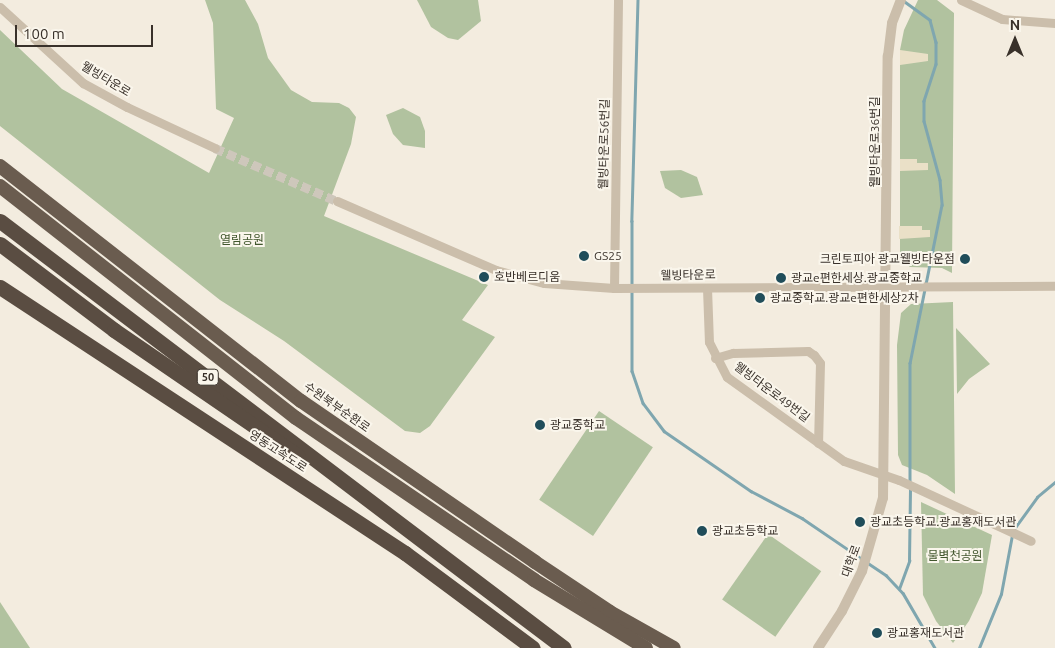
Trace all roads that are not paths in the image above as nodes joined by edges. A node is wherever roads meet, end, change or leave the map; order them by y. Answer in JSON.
{"nodes":[{"id":1,"x":618,"y":0,"type":"edge"},
{"id":2,"x":901,"y":0,"type":"edge"},
{"id":3,"x":961,"y":0,"type":"edge"},
{"id":4,"x":0,"y":7,"type":"edge"},
{"id":5,"x":1055,"y":23,"type":"edge"},
{"id":6,"x":215,"y":148,"type":"tunnel mouth"},
{"id":7,"x":0,"y":166,"type":"edge"},
{"id":8,"x":0,"y":186,"type":"edge"},
{"id":9,"x":337,"y":201,"type":"tunnel mouth"},
{"id":10,"x":0,"y":221,"type":"edge"},
{"id":11,"x":0,"y":244,"type":"edge"},
{"id":12,"x":1055,"y":286,"type":"edge"},
{"id":13,"x":886,"y":287,"type":"junction"},
{"id":14,"x":0,"y":288,"type":"edge"},
{"id":15,"x":614,"y":288,"type":"junction"},
{"id":16,"x":707,"y":288,"type":"junction"},
{"id":17,"x":715,"y":358,"type":"junction"},
{"id":18,"x":818,"y":443,"type":"junction"},
{"id":19,"x":884,"y":475,"type":"junction"},
{"id":20,"x":416,"y":533,"type":"junction"},
{"id":21,"x":1031,"y":541,"type":"dead end"},
{"id":22,"x":533,"y":648,"type":"edge"},
{"id":23,"x":564,"y":648,"type":"edge"},
{"id":24,"x":646,"y":648,"type":"edge"},
{"id":25,"x":674,"y":648,"type":"edge"},
{"id":26,"x":818,"y":648,"type":"edge"}],
"edges":[{"from":1,"to":15,"type":"street","name":"웰빙타운로56번길"},
{"from":2,"to":13,"type":"street","name":"웰빙타운로36번길"},
{"from":3,"to":5,"type":"street"},
{"from":4,"to":6,"type":"street","name":"웰빙타운로"},
{"from":7,"to":25,"type":"highway","name":"수원북부순환로"},
{"from":8,"to":24,"type":"highway"},
{"from":9,"to":15,"type":"street","name":"웰빙타운로"},
{"from":10,"to":20,"type":"highway","name":"영동고속도로","number":"50"},
{"from":11,"to":20,"type":"highway","name":"영동고속도로","number":"50"},
{"from":12,"to":13,"type":"street","name":"웰빙타운로"},
{"from":13,"to":16,"type":"street","name":"웰빙타운로"},
{"from":13,"to":19,"type":"street","name":"대학로"},
{"from":14,"to":22,"type":"highway","name":"영동고속도로"},
{"from":15,"to":16,"type":"street","name":"웰빙타운로"},
{"from":16,"to":17,"type":"street","name":"웰빙타운로49번길"},
{"from":17,"to":18,"type":"street","name":"웰빙타운로49번길"},
{"from":17,"to":18,"type":"street","name":"웰빙타운로49번길"},
{"from":18,"to":19,"type":"street","name":"웰빙타운로49번길"},
{"from":19,"to":21,"type":"street"},
{"from":19,"to":26,"type":"street","name":"대학로"},
{"from":20,"to":23,"type":"highway","name":"영동고속도로","number":"50"}]}
